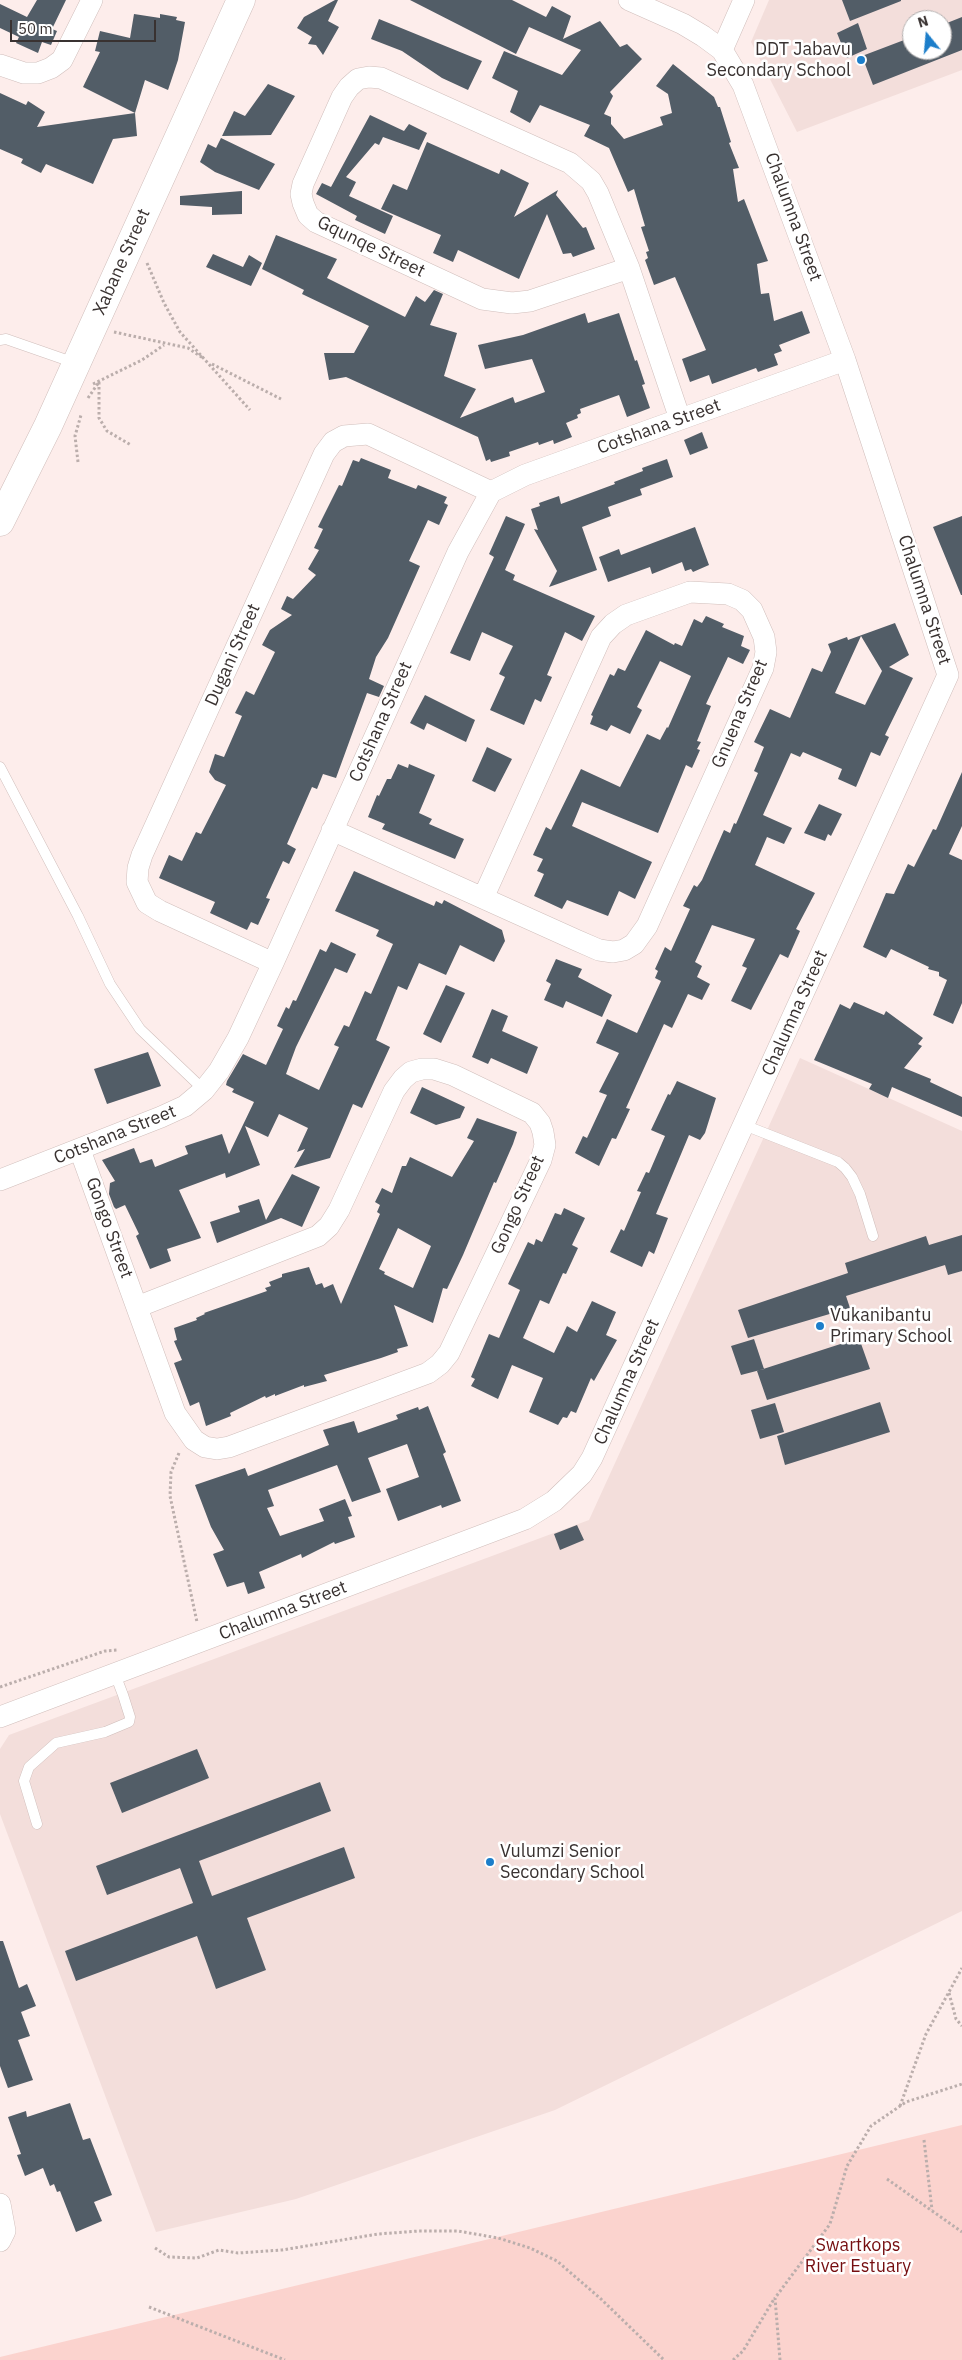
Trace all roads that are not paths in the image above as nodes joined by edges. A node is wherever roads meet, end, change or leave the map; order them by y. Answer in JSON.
{"nodes":[{"id":1,"x":92,"y":0,"type":"edge"},
{"id":2,"x":241,"y":0,"type":"edge"},
{"id":3,"x":629,"y":0,"type":"edge"},
{"id":4,"x":744,"y":0,"type":"edge"},
{"id":5,"x":722,"y":50,"type":"junction"},
{"id":6,"x":0,"y":65,"type":"edge"},
{"id":7,"x":629,"y":268,"type":"junction"},
{"id":8,"x":0,"y":340,"type":"edge"},
{"id":9,"x":845,"y":360,"type":"junction"},
{"id":10,"x":84,"y":375,"type":"junction"},
{"id":11,"x":680,"y":419,"type":"junction"},
{"id":12,"x":491,"y":492,"type":"junction"},
{"id":13,"x":0,"y":522,"type":"edge"},
{"id":14,"x":955,"y":678,"type":"edge"},
{"id":15,"x":0,"y":767,"type":"edge"},
{"id":16,"x":332,"y":830,"type":"junction"},
{"id":17,"x":483,"y":898,"type":"junction"},
{"id":18,"x":273,"y":963,"type":"junction"},
{"id":19,"x":204,"y":1090,"type":"junction"},
{"id":20,"x":744,"y":1125,"type":"junction"},
{"id":21,"x":80,"y":1150,"type":"junction"},
{"id":22,"x":0,"y":1180,"type":"edge"},
{"id":23,"x":873,"y":1236,"type":"dead end"},
{"id":24,"x":137,"y":1307,"type":"junction"},
{"id":25,"x":124,"y":1671,"type":"junction"},
{"id":26,"x":0,"y":1717,"type":"edge"},
{"id":27,"x":38,"y":1824,"type":"dead end"},
{"id":28,"x":0,"y":2204,"type":"edge"},
{"id":29,"x":0,"y":2242,"type":"edge"}],
"edges":[{"from":1,"to":6,"type":"street"},
{"from":2,"to":10,"type":"street","name":"Xabane Street"},
{"from":3,"to":5,"type":"street","name":"Chalumna Street"},
{"from":4,"to":5,"type":"street"},
{"from":5,"to":9,"type":"street","name":"Chalumna Street"},
{"from":7,"to":7,"type":"street","name":"Gqunqe Street"},
{"from":7,"to":11,"type":"street","name":"Gqunqe Street"},
{"from":8,"to":10,"type":"lane"},
{"from":9,"to":11,"type":"street","name":"Cotshana Street"},
{"from":9,"to":14,"type":"street","name":"Chalumna Street"},
{"from":10,"to":13,"type":"street","name":"Xabane Street"},
{"from":11,"to":12,"type":"street","name":"Cotshana Street"},
{"from":12,"to":16,"type":"street","name":"Cotshana Street"},
{"from":12,"to":18,"type":"street","name":"Dugani Street"},
{"from":14,"to":20,"type":"street","name":"Chalumna Street"},
{"from":15,"to":19,"type":"lane"},
{"from":16,"to":17,"type":"street","name":"Gnuena Street"},
{"from":16,"to":18,"type":"street","name":"Cotshana Street"},
{"from":17,"to":17,"type":"street","name":"Gnuena Street"},
{"from":18,"to":19,"type":"street","name":"Cotshana Street"},
{"from":19,"to":21,"type":"street","name":"Cotshana Street"},
{"from":20,"to":23,"type":"lane"},
{"from":20,"to":25,"type":"street","name":"Chalumna Street"},
{"from":21,"to":22,"type":"street","name":"Cotshana Street"},
{"from":21,"to":24,"type":"street","name":"Gongo Street"},
{"from":24,"to":24,"type":"street","name":"Gongo Street"},
{"from":25,"to":26,"type":"street","name":"Chalumna Street"},
{"from":25,"to":27,"type":"lane"},
{"from":28,"to":29,"type":"street"}]}
